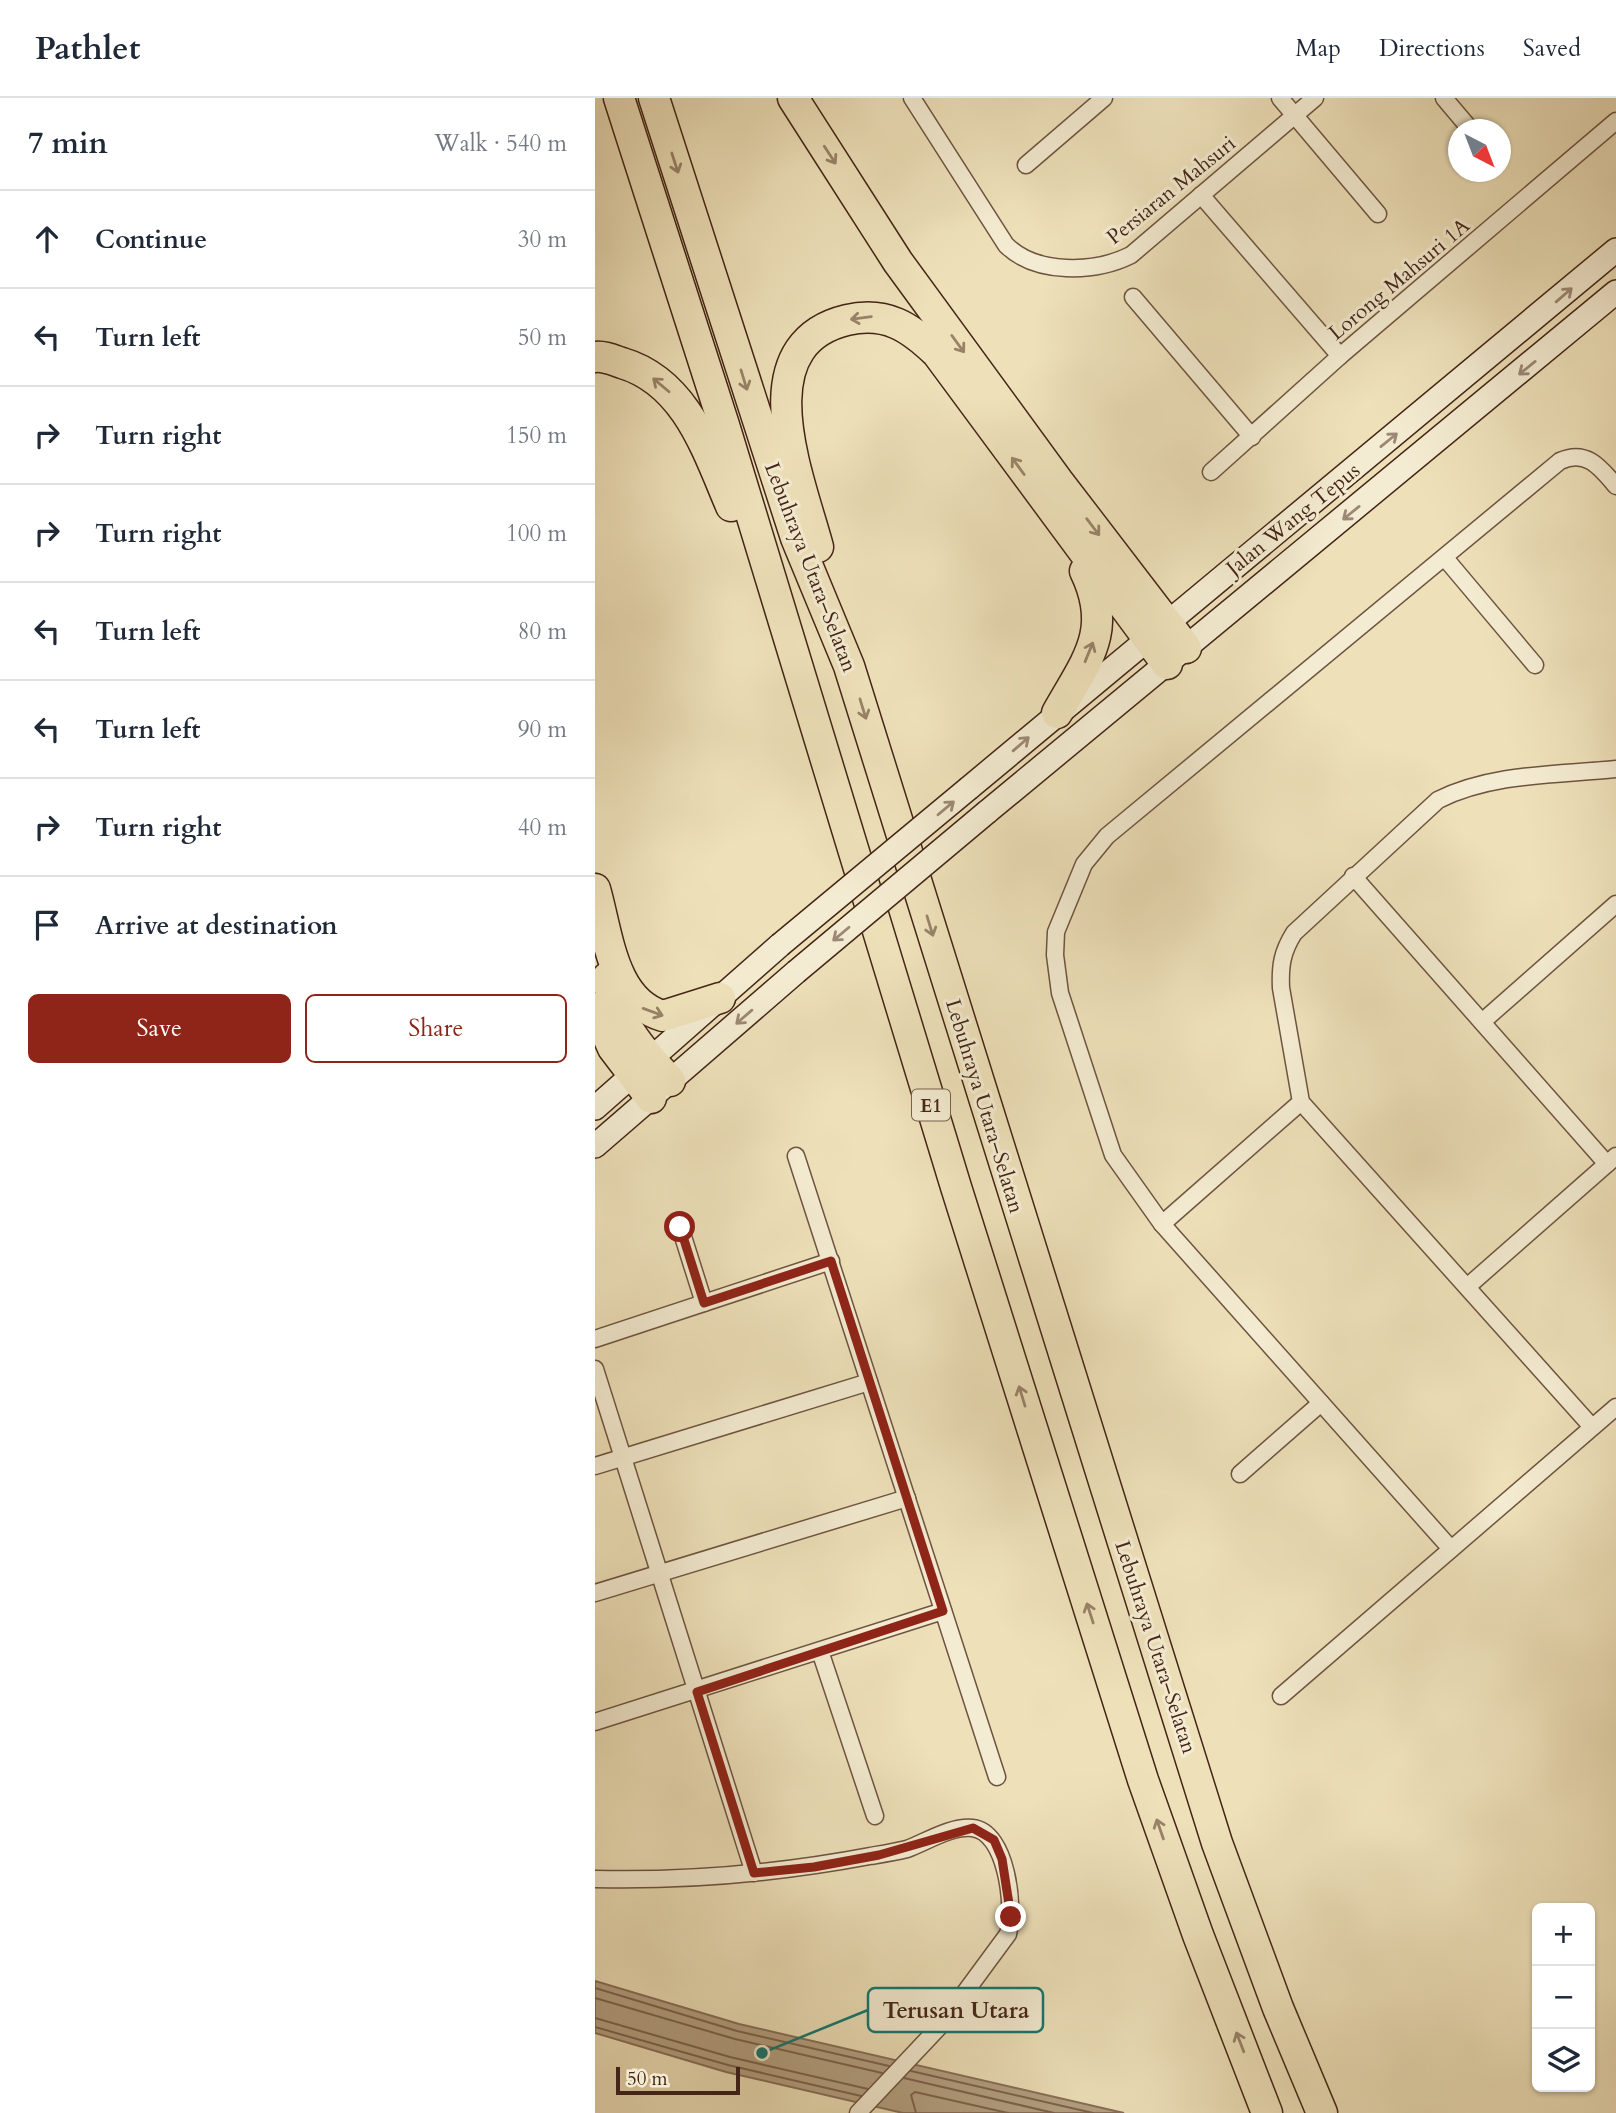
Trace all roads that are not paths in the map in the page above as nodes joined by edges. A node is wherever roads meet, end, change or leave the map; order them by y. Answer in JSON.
{"nodes":[{"id":1,"x":619,"y":98,"type":"edge"},
{"id":2,"x":654,"y":98,"type":"edge"},
{"id":3,"x":793,"y":98,"type":"edge"},
{"id":4,"x":912,"y":98,"type":"edge"},
{"id":5,"x":1104,"y":98,"type":"edge"},
{"id":6,"x":1280,"y":98,"type":"edge"},
{"id":7,"x":1315,"y":98,"type":"edge"},
{"id":8,"x":1444,"y":98,"type":"edge"},
{"id":9,"x":1295,"y":115,"type":"junction"},
{"id":10,"x":1462,"y":119,"type":"edge"},
{"id":11,"x":1616,"y":121,"type":"edge"},
{"id":12,"x":1026,"y":165,"type":"dead end"},
{"id":13,"x":1201,"y":195,"type":"junction"},
{"id":14,"x":1378,"y":214,"type":"dead end"},
{"id":15,"x":1616,"y":250,"type":"edge"},
{"id":16,"x":1616,"y":292,"type":"edge"},
{"id":17,"x":1133,"y":298,"type":"dead end"},
{"id":18,"x":1616,"y":316,"type":"edge"},
{"id":19,"x":1566,"y":336,"type":"junction"},
{"id":20,"x":1340,"y":356,"type":"junction"},
{"id":21,"x":595,"y":358,"type":"edge"},
{"id":22,"x":1252,"y":437,"type":"junction"},
{"id":23,"x":1211,"y":472,"type":"dead end"},
{"id":24,"x":1616,"y":486,"type":"edge"},
{"id":25,"x":1039,"y":495,"type":"junction"},
{"id":26,"x":1445,"y":558,"type":"junction"},
{"id":27,"x":781,"y":618,"type":"junction"},
{"id":28,"x":1157,"y":631,"type":"junction"},
{"id":29,"x":1177,"y":656,"type":"junction"},
{"id":30,"x":1535,"y":665,"type":"dead end"},
{"id":31,"x":849,"y":666,"type":"junction"},
{"id":32,"x":1057,"y":713,"type":"junction"},
{"id":33,"x":1616,"y":769,"type":"edge"},
{"id":34,"x":1353,"y":876,"type":"junction"},
{"id":35,"x":595,"y":889,"type":"edge"},
{"id":36,"x":1616,"y":904,"type":"edge"},
{"id":37,"x":595,"y":919,"type":"edge"},
{"id":38,"x":720,"y":998,"type":"junction"},
{"id":39,"x":595,"y":1008,"type":"edge"},
{"id":40,"x":1482,"y":1022,"type":"junction"},
{"id":41,"x":651,"y":1078,"type":"junction"},
{"id":42,"x":1301,"y":1102,"type":"junction"},
{"id":43,"x":595,"y":1108,"type":"edge"},
{"id":44,"x":595,"y":1146,"type":"edge"},
{"id":45,"x":796,"y":1156,"type":"dead end"},
{"id":46,"x":1611,"y":1160,"type":"edge"},
{"id":47,"x":1162,"y":1224,"type":"junction"},
{"id":48,"x":680,"y":1227,"type":"dead end"},
{"id":49,"x":831,"y":1261,"type":"junction"},
{"id":50,"x":1467,"y":1287,"type":"junction"},
{"id":51,"x":704,"y":1303,"type":"junction"},
{"id":52,"x":595,"y":1339,"type":"edge"},
{"id":53,"x":595,"y":1370,"type":"edge"},
{"id":54,"x":869,"y":1382,"type":"junction"},
{"id":55,"x":1321,"y":1404,"type":"junction"},
{"id":56,"x":1616,"y":1407,"type":"edge"},
{"id":57,"x":1592,"y":1427,"type":"junction"},
{"id":58,"x":623,"y":1458,"type":"junction"},
{"id":59,"x":595,"y":1466,"type":"edge"},
{"id":60,"x":1240,"y":1474,"type":"dead end"},
{"id":61,"x":907,"y":1498,"type":"junction"},
{"id":62,"x":1451,"y":1549,"type":"junction"},
{"id":63,"x":659,"y":1572,"type":"junction"},
{"id":64,"x":595,"y":1593,"type":"edge"},
{"id":65,"x":943,"y":1611,"type":"junction"},
{"id":66,"x":820,"y":1651,"type":"junction"},
{"id":67,"x":697,"y":1692,"type":"junction"},
{"id":68,"x":1281,"y":1696,"type":"dead end"},
{"id":69,"x":595,"y":1722,"type":"edge"},
{"id":70,"x":997,"y":1777,"type":"dead end"},
{"id":71,"x":875,"y":1816,"type":"dead end"},
{"id":72,"x":754,"y":1873,"type":"junction"},
{"id":73,"x":595,"y":1879,"type":"edge"},
{"id":74,"x":1317,"y":2102,"type":"edge"},
{"id":75,"x":1265,"y":2110,"type":"edge"},
{"id":76,"x":859,"y":2111,"type":"edge"}],
"edges":[{"from":1,"to":27,"type":"highway","name":"Lebuhraya Utara–Selatan","number":"E1"},
{"from":2,"to":31,"type":"highway","name":"Lebuhraya Utara–Selatan","number":"E1","one_way":true},
{"from":3,"to":28,"type":"highway","one_way":true},
{"from":4,"to":13,"type":"street","name":"Persiaran Mahsuri"},
{"from":5,"to":12,"type":"street"},
{"from":6,"to":9,"type":"street"},
{"from":7,"to":9,"type":"street","name":"Persiaran Mahsuri"},
{"from":8,"to":10,"type":"street"},
{"from":9,"to":13,"type":"street","name":"Persiaran Mahsuri"},
{"from":9,"to":14,"type":"street"},
{"from":11,"to":20,"type":"street","name":"Lorong Mahsuri 1A"},
{"from":13,"to":20,"type":"street"},
{"from":28,"to":15,"type":"main road","name":"Jalan Wang Tepus","one_way":true},
{"from":16,"to":19,"type":"main road","name":"Jalan Wang Tepus"},
{"from":17,"to":22,"type":"street"},
{"from":18,"to":19,"type":"main road"},
{"from":19,"to":29,"type":"main road","name":"Jalan Wang Tepus","one_way":true},
{"from":20,"to":22,"type":"street","name":"Lorong Mahsuri 1A"},
{"from":27,"to":21,"type":"highway","one_way":true},
{"from":22,"to":23,"type":"street","name":"Lorong Mahsuri 1A"},
{"from":24,"to":26,"type":"street"},
{"from":25,"to":28,"type":"highway"},
{"from":25,"to":31,"type":"highway","one_way":true},
{"from":32,"to":25,"type":"highway","one_way":true},
{"from":26,"to":30,"type":"street"},
{"from":26,"to":47,"type":"street"},
{"from":75,"to":27,"type":"highway","name":"Lebuhraya Utara–Selatan","number":"E1","one_way":true},
{"from":28,"to":29,"type":"highway"},
{"from":28,"to":32,"type":"main road","name":"Jalan Wang Tepus"},
{"from":29,"to":41,"type":"main road","name":"Jalan Wang Tepus","one_way":true,"bridge":true},
{"from":31,"to":74,"type":"highway","name":"Lebuhraya Utara–Selatan","number":"E1","one_way":true},
{"from":38,"to":32,"type":"main road","name":"Jalan Wang Tepus","one_way":true,"bridge":true},
{"from":33,"to":34,"type":"street"},
{"from":34,"to":40,"type":"street"},
{"from":34,"to":42,"type":"street"},
{"from":35,"to":38,"type":"highway","one_way":true},
{"from":36,"to":40,"type":"street"},
{"from":37,"to":41,"type":"highway"},
{"from":38,"to":41,"type":"main road","name":"Jalan Wang Tepus"},
{"from":39,"to":41,"type":"highway"},
{"from":40,"to":46,"type":"street"},
{"from":41,"to":43,"type":"main road"},
{"from":41,"to":44,"type":"main road"},
{"from":42,"to":47,"type":"street"},
{"from":42,"to":50,"type":"street"},
{"from":45,"to":49,"type":"street"},
{"from":46,"to":50,"type":"street"},
{"from":47,"to":55,"type":"street"},
{"from":48,"to":51,"type":"street"},
{"from":49,"to":51,"type":"street"},
{"from":49,"to":54,"type":"street"},
{"from":50,"to":57,"type":"street"},
{"from":51,"to":52,"type":"street"},
{"from":53,"to":58,"type":"street"},
{"from":54,"to":58,"type":"street"},
{"from":54,"to":61,"type":"street"},
{"from":55,"to":60,"type":"street"},
{"from":55,"to":62,"type":"street"},
{"from":56,"to":57,"type":"street"},
{"from":57,"to":62,"type":"street"},
{"from":58,"to":59,"type":"street"},
{"from":58,"to":63,"type":"street"},
{"from":61,"to":63,"type":"street"},
{"from":61,"to":65,"type":"street"},
{"from":62,"to":68,"type":"street"},
{"from":63,"to":64,"type":"street"},
{"from":63,"to":67,"type":"street"},
{"from":65,"to":66,"type":"street"},
{"from":65,"to":70,"type":"street"},
{"from":66,"to":67,"type":"street"},
{"from":66,"to":71,"type":"street"},
{"from":67,"to":69,"type":"street"},
{"from":67,"to":72,"type":"street"},
{"from":72,"to":73,"type":"street"},
{"from":72,"to":76,"type":"street"}]}
